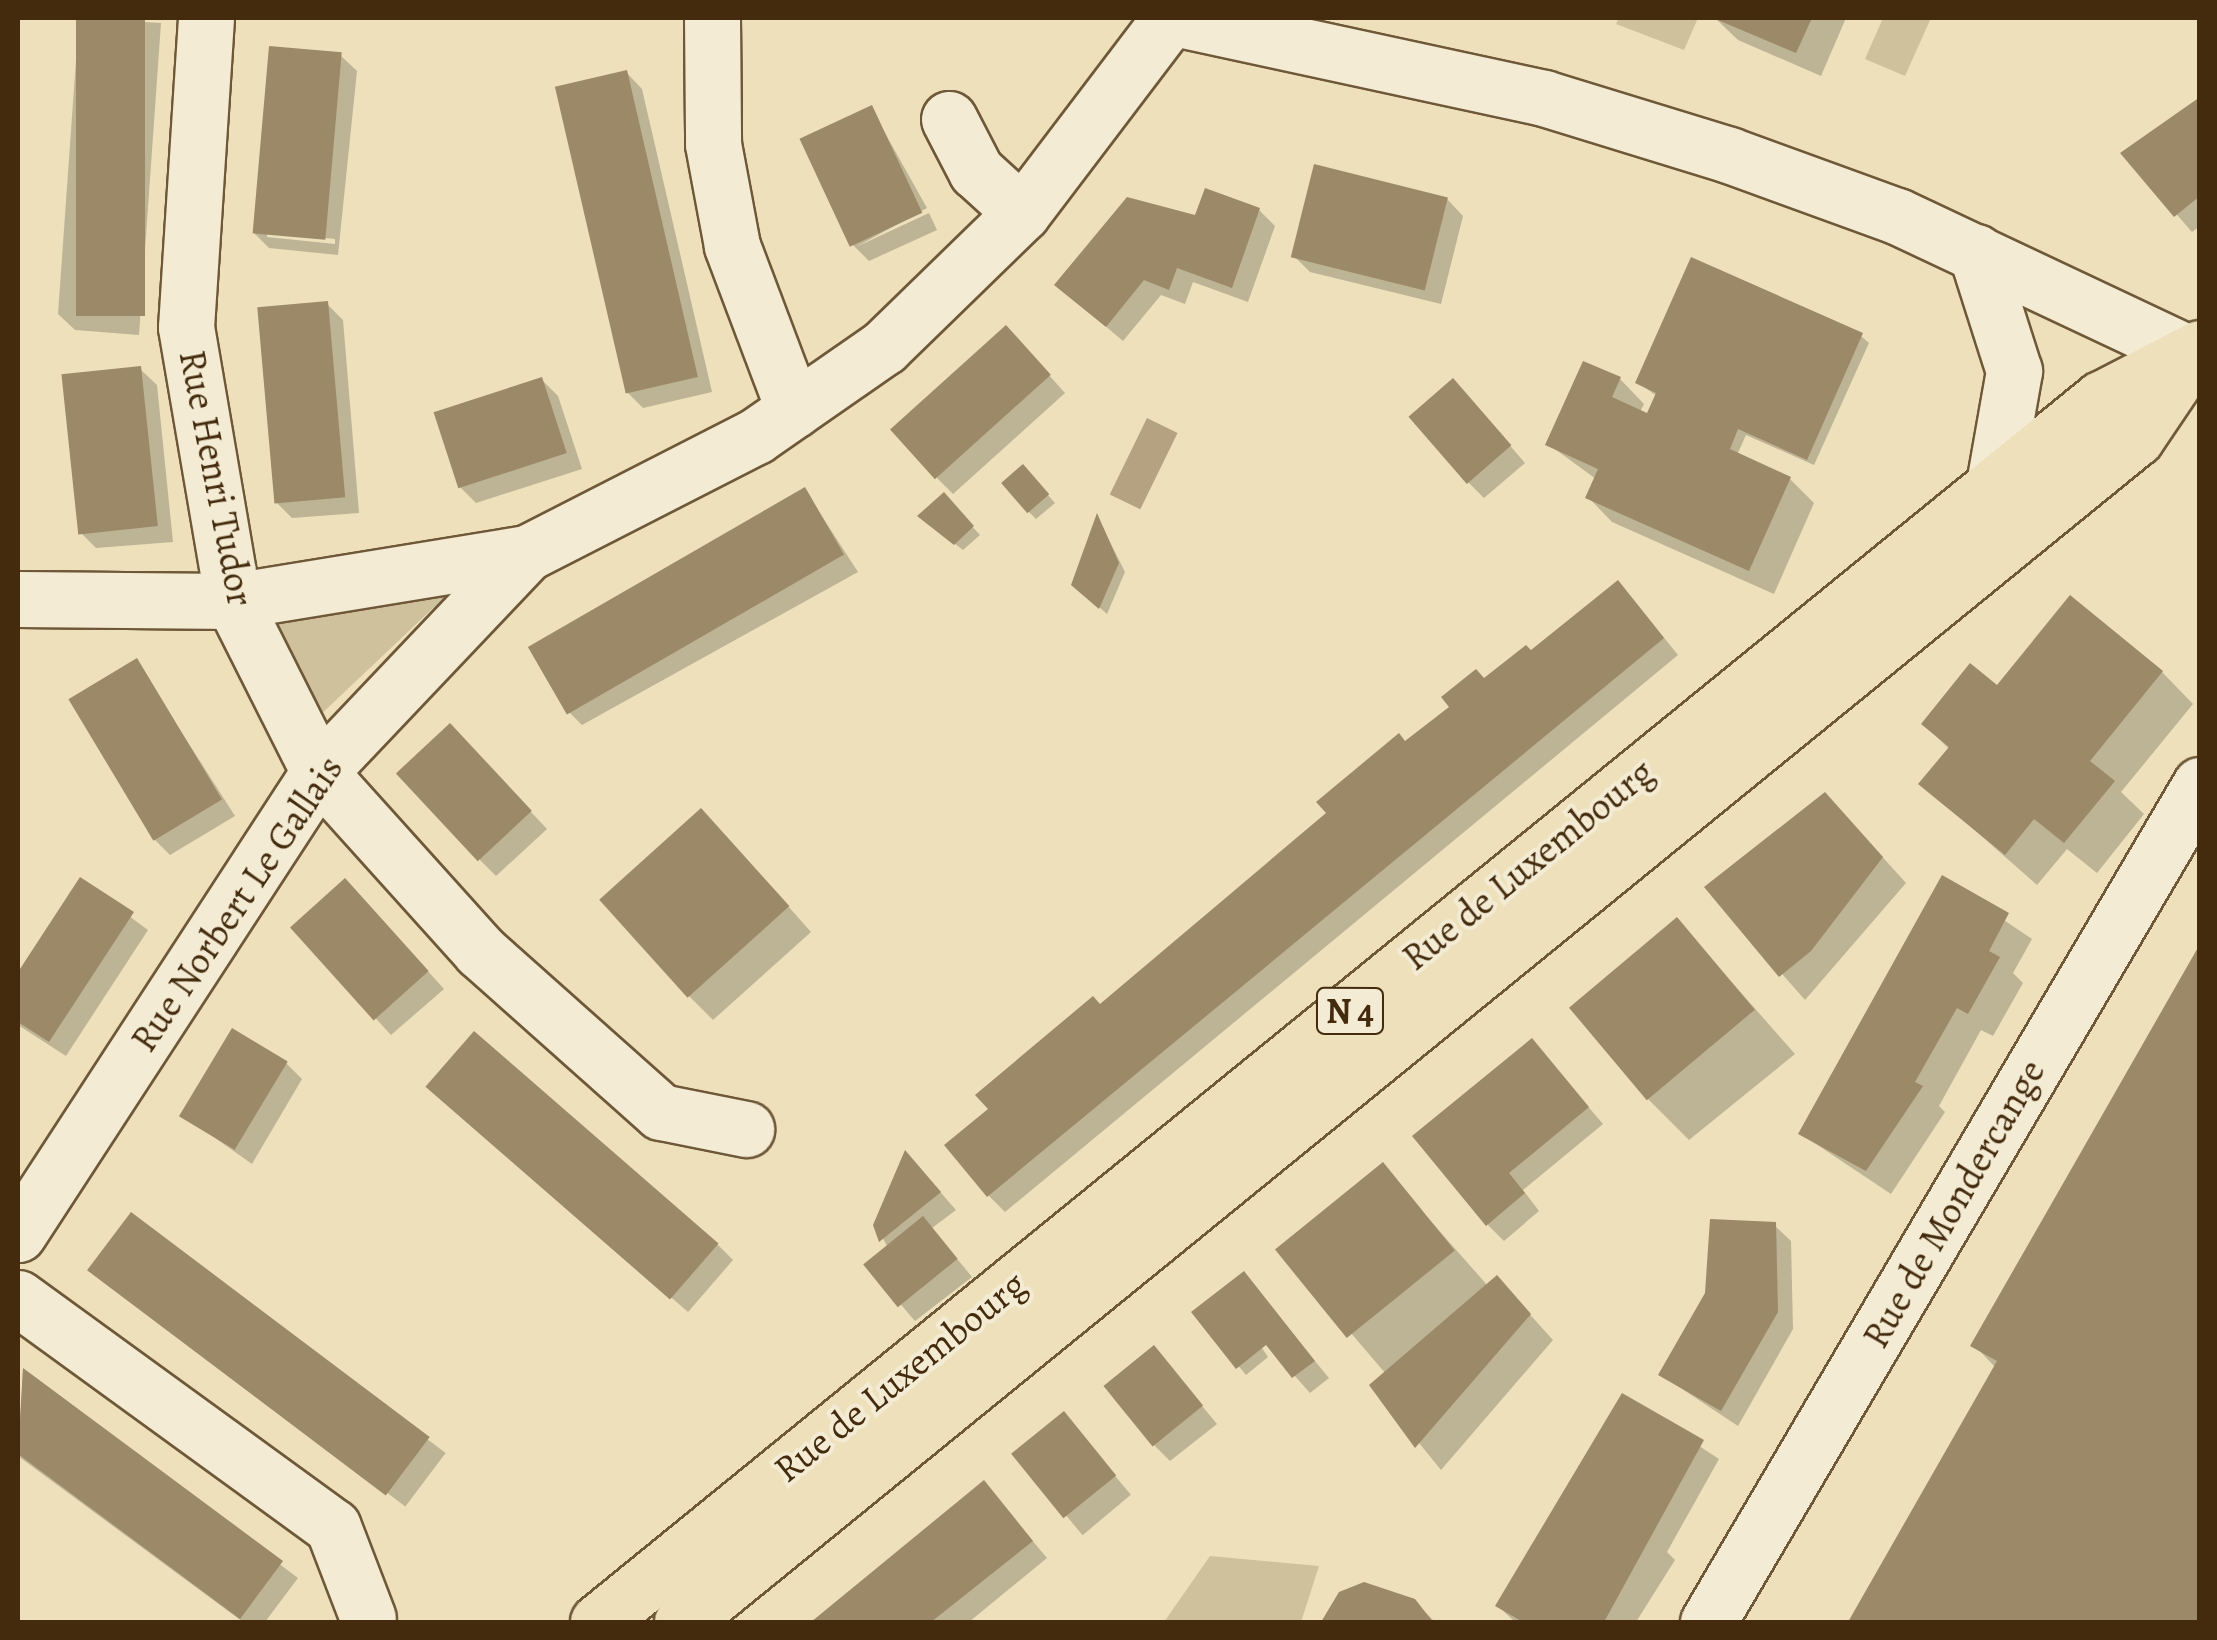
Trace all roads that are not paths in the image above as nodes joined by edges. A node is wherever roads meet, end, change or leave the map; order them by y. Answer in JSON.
{"nodes":[{"id":1,"x":206,"y":18,"type":"edge"},
{"id":2,"x":712,"y":18,"type":"edge"},
{"id":3,"x":1172,"y":18,"type":"edge"},
{"id":4,"x":949,"y":119,"type":"dead end"},
{"id":5,"x":1022,"y":213,"type":"junction"},
{"id":6,"x":1976,"y":252,"type":"junction"},
{"id":7,"x":2197,"y":354,"type":"edge"},
{"id":8,"x":794,"y":410,"type":"junction"},
{"id":9,"x":1994,"y":486,"type":"junction"},
{"id":10,"x":527,"y":553,"type":"junction"},
{"id":11,"x":18,"y":599,"type":"edge"},
{"id":12,"x":233,"y":601,"type":"junction"},
{"id":13,"x":318,"y":772,"type":"junction"},
{"id":14,"x":2200,"y":785,"type":"edge"},
{"id":15,"x":746,"y":1129,"type":"dead end"},
{"id":16,"x":18,"y":1234,"type":"edge"},
{"id":17,"x":18,"y":1298,"type":"edge"},
{"id":18,"x":368,"y":1618,"type":"dead end"},
{"id":19,"x":598,"y":1622,"type":"edge"},
{"id":20,"x":682,"y":1622,"type":"edge"},
{"id":21,"x":1708,"y":1622,"type":"edge"}],
"edges":[{"from":1,"to":12,"type":"street","name":"Rue Henri Tudor"},
{"from":2,"to":8,"type":"street"},
{"from":3,"to":5,"type":"street"},
{"from":3,"to":6,"type":"street"},
{"from":4,"to":5,"type":"street"},
{"from":5,"to":8,"type":"street"},
{"from":6,"to":7,"type":"street"},
{"from":6,"to":9,"type":"street"},
{"from":7,"to":9,"type":"main road","name":"Rue de Luxembourg","number":"N 4"},
{"from":7,"to":20,"type":"main road","name":"Rue de Luxembourg","number":"N 4"},
{"from":8,"to":10,"type":"street"},
{"from":9,"to":19,"type":"main road","name":"Rue de Luxembourg","number":"N 4"},
{"from":10,"to":12,"type":"street"},
{"from":10,"to":13,"type":"street","name":"Rue Norbert Le Gallais"},
{"from":11,"to":12,"type":"street"},
{"from":12,"to":13,"type":"street","name":"Rue Henri Tudor"},
{"from":13,"to":15,"type":"street","name":"Rue Henri Tudor"},
{"from":13,"to":16,"type":"street","name":"Rue Norbert Le Gallais"},
{"from":14,"to":21,"type":"street","name":"Rue de Mondercange"},
{"from":17,"to":18,"type":"street"}]}
